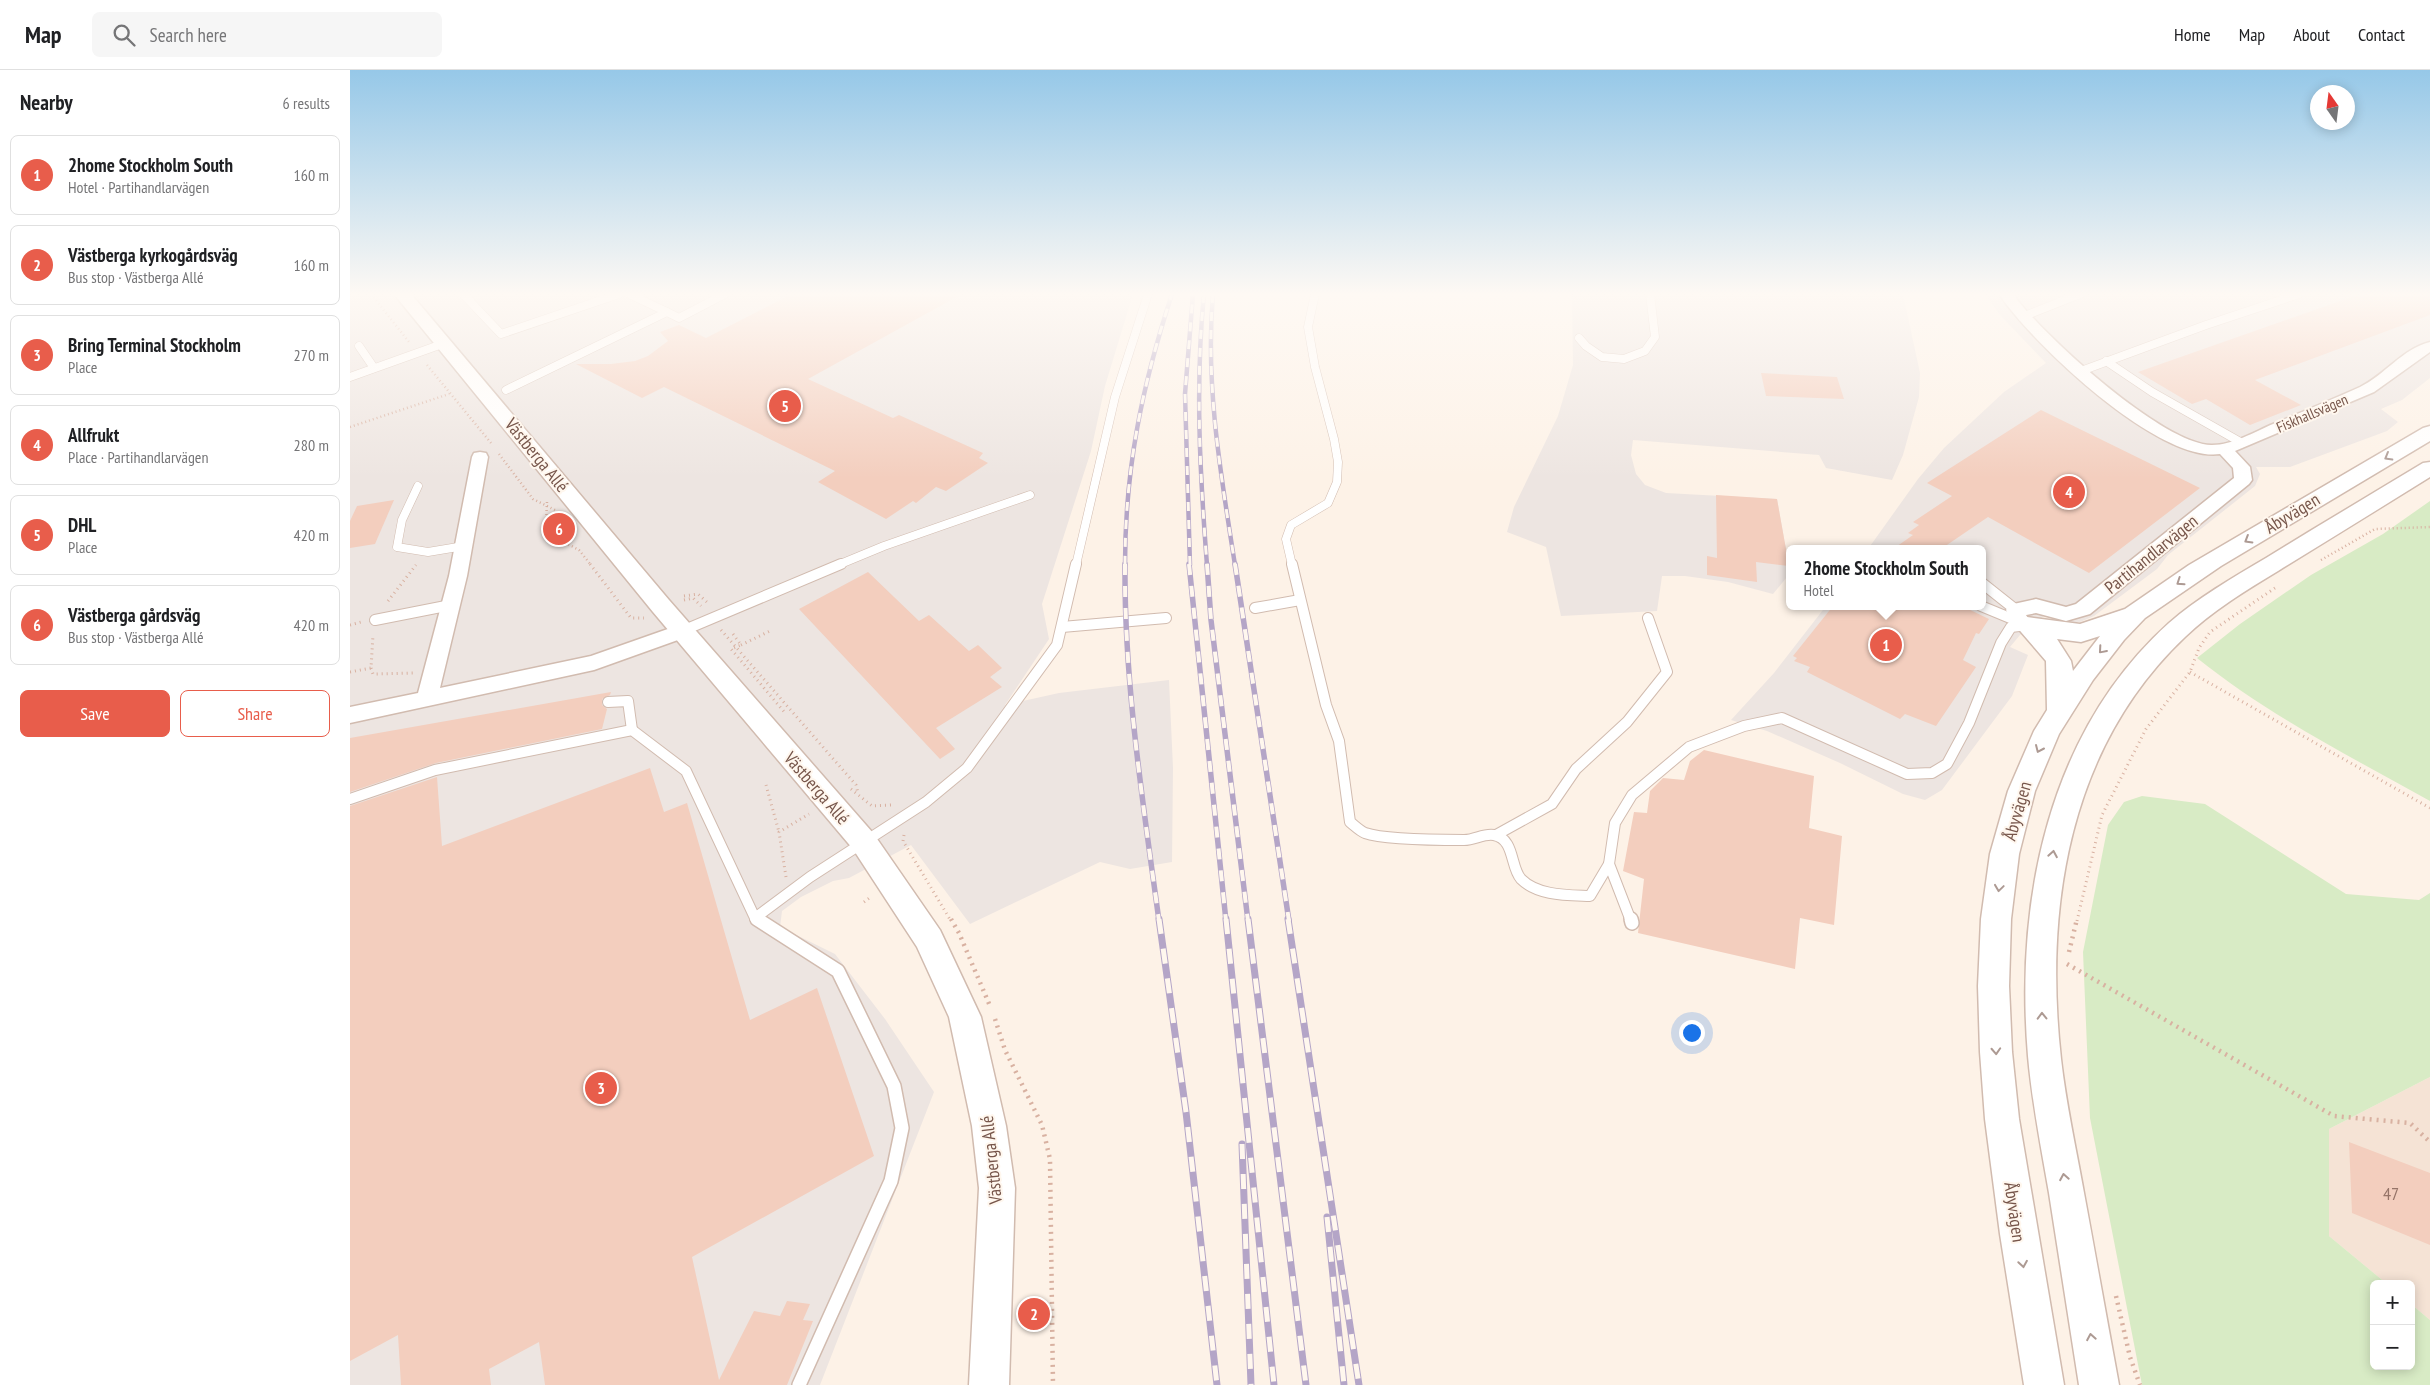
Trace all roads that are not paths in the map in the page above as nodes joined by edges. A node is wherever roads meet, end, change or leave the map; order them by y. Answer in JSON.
{"nodes":[{"id":1,"x":365,"y":355,"type":"edge"},
{"id":2,"x":410,"y":355,"type":"edge"},
{"id":3,"x":455,"y":355,"type":"edge"},
{"id":4,"x":577,"y":355,"type":"edge"},
{"id":5,"x":1128,"y":355,"type":"edge"},
{"id":6,"x":1312,"y":355,"type":"edge"},
{"id":7,"x":1600,"y":355,"type":"edge"},
{"id":8,"x":1634,"y":355,"type":"edge"},
{"id":9,"x":2064,"y":355,"type":"edge"},
{"id":10,"x":2122,"y":355,"type":"edge"},
{"id":11,"x":2414,"y":355,"type":"edge"},
{"id":12,"x":2106,"y":361,"type":"junction"},
{"id":13,"x":374,"y":368,"type":"junction"},
{"id":14,"x":2081,"y":371,"type":"junction"},
{"id":15,"x":350,"y":377,"type":"edge"},
{"id":16,"x":506,"y":390,"type":"dead end"},
{"id":17,"x":2430,"y":432,"type":"edge"},
{"id":18,"x":2242,"y":442,"type":"junction"},
{"id":19,"x":2224,"y":449,"type":"junction"},
{"id":20,"x":490,"y":451,"type":"road end"},
{"id":21,"x":2430,"y":468,"type":"edge"},
{"id":22,"x":418,"y":486,"type":"dead end"},
{"id":23,"x":1030,"y":494,"type":"dead end"},
{"id":24,"x":464,"y":546,"type":"junction"},
{"id":25,"x":1986,"y":586,"type":"edge"},
{"id":26,"x":1300,"y":600,"type":"junction"},
{"id":27,"x":451,"y":605,"type":"junction"},
{"id":28,"x":1986,"y":607,"type":"edge"},
{"id":29,"x":1255,"y":608,"type":"dead end"},
{"id":30,"x":2135,"y":614,"type":"junction"},
{"id":31,"x":1166,"y":618,"type":"dead end"},
{"id":32,"x":1648,"y":618,"type":"dead end"},
{"id":33,"x":2022,"y":618,"type":"junction"},
{"id":34,"x":375,"y":620,"type":"road end"},
{"id":35,"x":1062,"y":627,"type":"junction"},
{"id":36,"x":682,"y":631,"type":"junction"},
{"id":37,"x":427,"y":699,"type":"junction"},
{"id":38,"x":608,"y":702,"type":"dead end"},
{"id":39,"x":2059,"y":710,"type":"junction"},
{"id":40,"x":350,"y":715,"type":"edge"},
{"id":41,"x":632,"y":730,"type":"junction"},
{"id":42,"x":350,"y":799,"type":"edge"},
{"id":43,"x":1496,"y":835,"type":"junction"},
{"id":44,"x":863,"y":841,"type":"junction"},
{"id":45,"x":1609,"y":864,"type":"junction"},
{"id":46,"x":755,"y":918,"type":"junction"},
{"id":47,"x":1632,"y":923,"type":"dead end"},
{"id":48,"x":799,"y":1385,"type":"edge"},
{"id":49,"x":988,"y":1385,"type":"edge"},
{"id":50,"x":2044,"y":1385,"type":"edge"},
{"id":51,"x":2099,"y":1385,"type":"edge"}],
"edges":[{"from":1,"to":13,"type":"lane"},
{"from":2,"to":13,"type":"lane"},
{"from":3,"to":36,"type":"street","name":"Västberga Allé"},
{"from":4,"to":16,"type":"lane"},
{"from":5,"to":35,"type":"lane"},
{"from":6,"to":26,"type":"lane"},
{"from":7,"to":8,"type":"lane"},
{"from":9,"to":14,"type":"street"},
{"from":10,"to":12,"type":"lane"},
{"from":11,"to":18,"type":"street","name":"Fiskhallsvägen"},
{"from":12,"to":14,"type":"lane"},
{"from":12,"to":18,"type":"lane"},
{"from":13,"to":15,"type":"lane"},
{"from":14,"to":19,"type":"street"},
{"from":17,"to":30,"type":"street","name":"Åbyvägen","one_way":true},
{"from":18,"to":19,"type":"street"},
{"from":19,"to":33,"type":"street","name":"Partihandlarvägen"},
{"from":20,"to":24,"type":"street"},
{"from":51,"to":21,"type":"street","name":"Åbyvägen","one_way":true},
{"from":22,"to":24,"type":"lane"},
{"from":23,"to":36,"type":"lane"},
{"from":24,"to":27,"type":"street"},
{"from":25,"to":33,"type":"lane"},
{"from":26,"to":29,"type":"lane"},
{"from":26,"to":43,"type":"lane"},
{"from":27,"to":34,"type":"lane"},
{"from":27,"to":37,"type":"street"},
{"from":28,"to":33,"type":"lane"},
{"from":30,"to":33,"type":"street"},
{"from":30,"to":39,"type":"street","name":"Åbyvägen","one_way":true},
{"from":31,"to":35,"type":"lane"},
{"from":32,"to":43,"type":"lane"},
{"from":33,"to":39,"type":"street"},
{"from":33,"to":45,"type":"lane"},
{"from":35,"to":44,"type":"lane"},
{"from":36,"to":37,"type":"street"},
{"from":36,"to":44,"type":"street","name":"Västberga Allé"},
{"from":37,"to":40,"type":"street"},
{"from":38,"to":41,"type":"lane"},
{"from":39,"to":50,"type":"street","name":"Åbyvägen","one_way":true},
{"from":41,"to":42,"type":"lane"},
{"from":41,"to":46,"type":"lane"},
{"from":43,"to":45,"type":"lane"},
{"from":44,"to":46,"type":"lane"},
{"from":44,"to":49,"type":"street","name":"Västberga Allé"},
{"from":45,"to":47,"type":"lane"},
{"from":46,"to":48,"type":"lane"}]}
